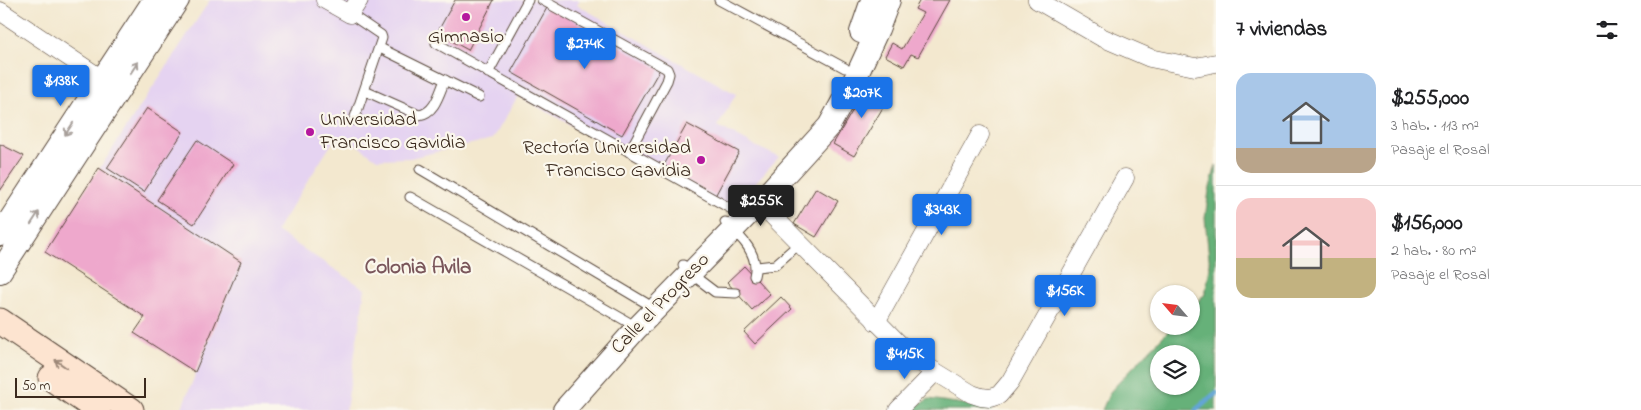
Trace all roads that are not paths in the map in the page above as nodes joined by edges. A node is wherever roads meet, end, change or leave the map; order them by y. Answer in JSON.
{"nodes":[{"id":1,"x":154,"y":0,"type":"edge"},
{"id":2,"x":178,"y":0,"type":"edge"},
{"id":3,"x":326,"y":0,"type":"edge"},
{"id":4,"x":528,"y":0,"type":"edge"},
{"id":5,"x":542,"y":0,"type":"edge"},
{"id":6,"x":719,"y":0,"type":"edge"},
{"id":7,"x":872,"y":0,"type":"edge"},
{"id":8,"x":889,"y":0,"type":"edge"},
{"id":9,"x":1038,"y":0,"type":"edge"},
{"id":10,"x":355,"y":7,"type":"edge"},
{"id":11,"x":1066,"y":8,"type":"edge"},
{"id":12,"x":0,"y":11,"type":"edge"},
{"id":13,"x":436,"y":43,"type":"dead end"},
{"id":14,"x":380,"y":48,"type":"junction"},
{"id":15,"x":1216,"y":63,"type":"edge"},
{"id":16,"x":844,"y":68,"type":"junction"},
{"id":17,"x":488,"y":73,"type":"junction"},
{"id":18,"x":445,"y":80,"type":"junction"},
{"id":19,"x":110,"y":85,"type":"junction"},
{"id":20,"x":365,"y":90,"type":"junction"},
{"id":21,"x":479,"y":97,"type":"dead end"},
{"id":22,"x":354,"y":120,"type":"dead end"},
{"id":23,"x":980,"y":135,"type":"dead end"},
{"id":24,"x":629,"y":152,"type":"junction"},
{"id":25,"x":420,"y":169,"type":"dead end"},
{"id":26,"x":1125,"y":178,"type":"dead end"},
{"id":27,"x":410,"y":197,"type":"dead end"},
{"id":28,"x":755,"y":198,"type":"junction"},
{"id":29,"x":731,"y":221,"type":"junction"},
{"id":30,"x":0,"y":235,"type":"edge"},
{"id":31,"x":799,"y":244,"type":"junction"},
{"id":32,"x":687,"y":269,"type":"junction"},
{"id":33,"x":0,"y":272,"type":"edge"},
{"id":34,"x":736,"y":293,"type":"dead end"},
{"id":35,"x":646,"y":303,"type":"junction"},
{"id":36,"x":0,"y":321,"type":"edge"},
{"id":37,"x":628,"y":322,"type":"junction"},
{"id":38,"x":876,"y":322,"type":"junction"},
{"id":39,"x":0,"y":342,"type":"edge"},
{"id":40,"x":935,"y":372,"type":"junction"},
{"id":41,"x":563,"y":406,"type":"edge"},
{"id":42,"x":98,"y":410,"type":"edge"},
{"id":43,"x":131,"y":410,"type":"edge"},
{"id":44,"x":898,"y":410,"type":"edge"}],
"edges":[{"from":1,"to":19,"type":"street"},
{"from":19,"to":2,"type":"street","one_way":true},
{"from":3,"to":10,"type":"street"},
{"from":4,"to":17,"type":"lane"},
{"from":5,"to":24,"type":"lane"},
{"from":6,"to":16,"type":"lane"},
{"from":7,"to":16,"type":"street","name":"Calle el Progreso"},
{"from":8,"to":28,"type":"street","name":"Calle el Progreso"},
{"from":9,"to":11,"type":"street"},
{"from":10,"to":14,"type":"lane"},
{"from":11,"to":15,"type":"street"},
{"from":12,"to":19,"type":"street"},
{"from":13,"to":17,"type":"lane"},
{"from":14,"to":18,"type":"lane"},
{"from":14,"to":20,"type":"lane"},
{"from":16,"to":28,"type":"street","name":"Calle el Progreso"},
{"from":17,"to":24,"type":"lane"},
{"from":18,"to":20,"type":"lane"},
{"from":18,"to":21,"type":"lane"},
{"from":19,"to":30,"type":"street","one_way":true},
{"from":33,"to":19,"type":"street","one_way":true},
{"from":20,"to":22,"type":"lane"},
{"from":23,"to":38,"type":"street"},
{"from":24,"to":29,"type":"lane"},
{"from":25,"to":35,"type":"lane"},
{"from":26,"to":40,"type":"street"},
{"from":27,"to":37,"type":"lane"},
{"from":28,"to":29,"type":"street","name":"Calle el Progreso"},
{"from":28,"to":31,"type":"street"},
{"from":29,"to":31,"type":"lane"},
{"from":29,"to":32,"type":"street","name":"Calle el Progreso"},
{"from":31,"to":38,"type":"street"},
{"from":32,"to":34,"type":"lane"},
{"from":32,"to":35,"type":"street","name":"Calle el Progreso"},
{"from":32,"to":41,"type":"street","name":"Calle el Progreso"},
{"from":35,"to":37,"type":"street","name":"Calle el Progreso"},
{"from":43,"to":36,"type":"main road","one_way":true},
{"from":37,"to":41,"type":"street","name":"Calle el Progreso"},
{"from":38,"to":40,"type":"street"},
{"from":39,"to":42,"type":"main road"},
{"from":40,"to":44,"type":"street"}]}
